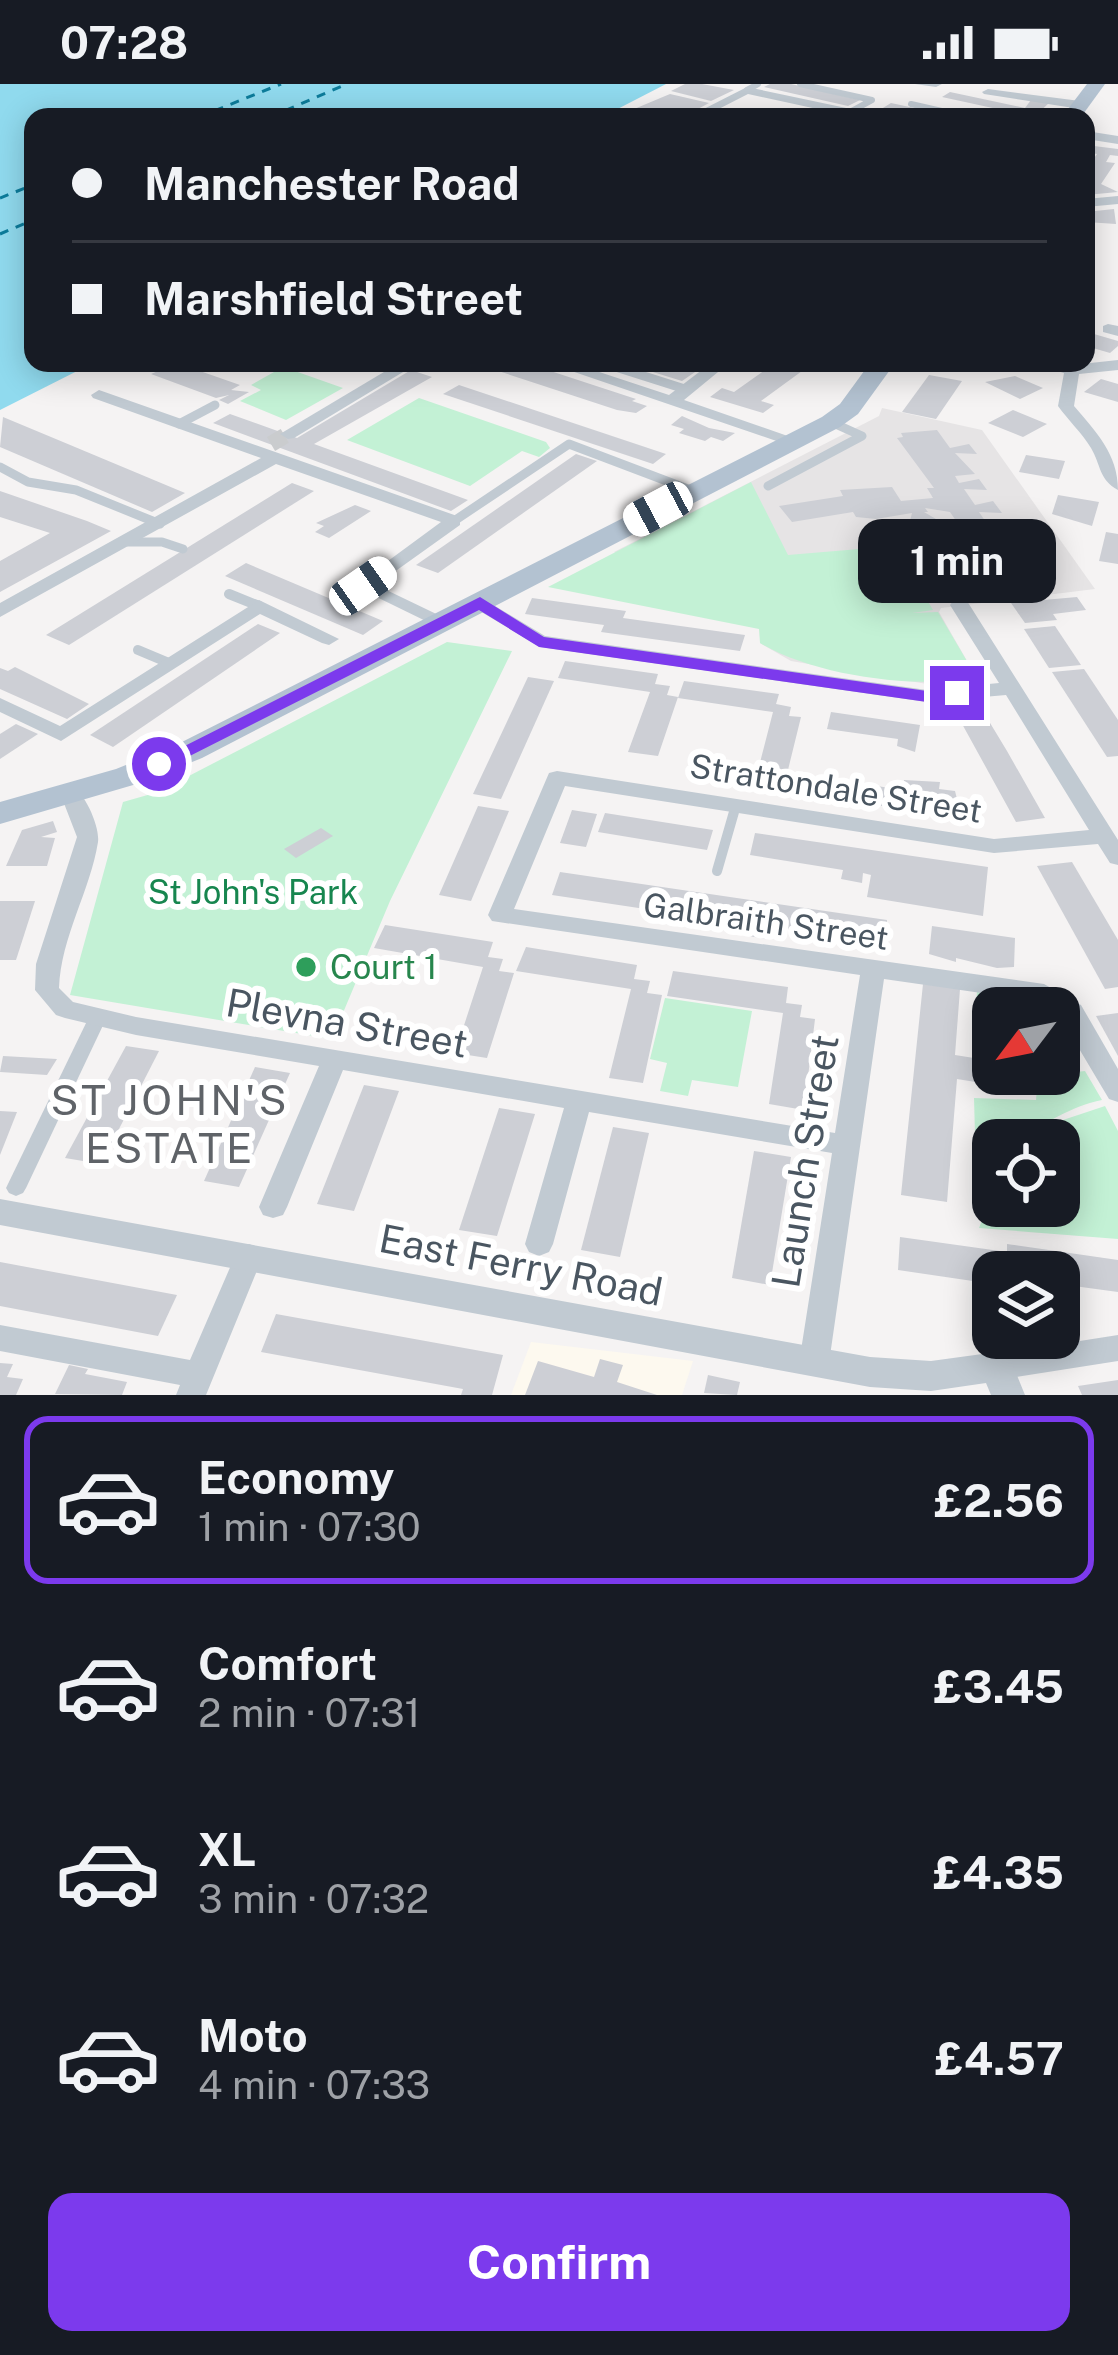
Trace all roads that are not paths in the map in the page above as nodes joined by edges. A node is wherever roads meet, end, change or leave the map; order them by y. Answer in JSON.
{"nodes":[{"id":1,"x":800,"y":84,"type":"edge"},
{"id":2,"x":753,"y":87,"type":"edge"},
{"id":3,"x":988,"y":92,"type":"dead end"},
{"id":4,"x":911,"y":104,"type":"dead end"},
{"id":5,"x":712,"y":108,"type":"edge"},
{"id":6,"x":834,"y":108,"type":"edge"},
{"id":7,"x":857,"y":108,"type":"edge"},
{"id":8,"x":928,"y":108,"type":"edge"},
{"id":9,"x":1062,"y":108,"type":"edge"},
{"id":10,"x":395,"y":372,"type":"edge"},
{"id":11,"x":591,"y":372,"type":"edge"},
{"id":12,"x":625,"y":372,"type":"edge"},
{"id":13,"x":709,"y":372,"type":"edge"},
{"id":14,"x":876,"y":372,"type":"edge"},
{"id":15,"x":1072,"y":372,"type":"edge"},
{"id":16,"x":100,"y":395,"type":"dead end"},
{"id":17,"x":680,"y":395,"type":"junction"},
{"id":18,"x":215,"y":405,"type":"dead end"},
{"id":19,"x":831,"y":422,"type":"junction"},
{"id":20,"x":179,"y":424,"type":"junction"},
{"id":21,"x":288,"y":434,"type":"tunnel mouth"},
{"id":22,"x":794,"y":441,"type":"junction"},
{"id":23,"x":267,"y":451,"type":"junction"},
{"id":24,"x":0,"y":467,"type":"edge"},
{"id":25,"x":763,"y":472,"type":"junction"},
{"id":26,"x":788,"y":474,"type":"junction"},
{"id":27,"x":1118,"y":485,"type":"edge"},
{"id":28,"x":693,"y":491,"type":"junction"},
{"id":29,"x":454,"y":521,"type":"junction"},
{"id":30,"x":160,"y":524,"type":"junction"},
{"id":31,"x":128,"y":542,"type":"junction"},
{"id":32,"x":183,"y":549,"type":"dead end"},
{"id":33,"x":229,"y":594,"type":"dead end"},
{"id":34,"x":480,"y":603,"type":"junction"},
{"id":35,"x":960,"y":605,"type":"dead end"},
{"id":36,"x":259,"y":606,"type":"junction"},
{"id":37,"x":0,"y":611,"type":"edge"},
{"id":38,"x":443,"y":622,"type":"junction"},
{"id":39,"x":328,"y":639,"type":"dead end"},
{"id":40,"x":138,"y":650,"type":"dead end"},
{"id":41,"x":169,"y":663,"type":"junction"},
{"id":42,"x":1012,"y":688,"type":"junction"},
{"id":43,"x":0,"y":704,"type":"edge"},
{"id":44,"x":557,"y":778,"type":"joint"},
{"id":45,"x":71,"y":793,"type":"junction"},
{"id":46,"x":736,"y":805,"type":"junction"},
{"id":47,"x":0,"y":813,"type":"edge"},
{"id":48,"x":1104,"y":836,"type":"junction"},
{"id":49,"x":1118,"y":858,"type":"edge"},
{"id":50,"x":717,"y":871,"type":"dead end"},
{"id":51,"x":873,"y":970,"type":"junction"},
{"id":52,"x":97,"y":1019,"type":"junction"},
{"id":53,"x":334,"y":1060,"type":"junction"},
{"id":54,"x":1118,"y":1092,"type":"edge"},
{"id":55,"x":579,"y":1102,"type":"junction"},
{"id":56,"x":848,"y":1145,"type":"junction"},
{"id":57,"x":8,"y":1200,"type":"edge"},
{"id":58,"x":273,"y":1207,"type":"dead end"},
{"id":59,"x":538,"y":1244,"type":"dead end"},
{"id":60,"x":249,"y":1256,"type":"junction"},
{"id":61,"x":0,"y":1338,"type":"edge"},
{"id":62,"x":1118,"y":1348,"type":"edge"},
{"id":63,"x":814,"y":1363,"type":"junction"},
{"id":64,"x":1003,"y":1381,"type":"edge"},
{"id":65,"x":195,"y":1385,"type":"edge"}],
"edges":[{"from":1,"to":7,"type":"lane"},
{"from":2,"to":5,"type":"street"},
{"from":2,"to":6,"type":"street"},
{"from":3,"to":9,"type":"street"},
{"from":4,"to":8,"type":"lane"},
{"from":10,"to":21,"type":"street"},
{"from":11,"to":17,"type":"street"},
{"from":12,"to":17,"type":"lane"},
{"from":13,"to":17,"type":"street"},
{"from":14,"to":19,"type":"main road"},
{"from":15,"to":27,"type":"street"},
{"from":16,"to":20,"type":"street"},
{"from":17,"to":22,"type":"street"},
{"from":18,"to":20,"type":"lane"},
{"from":19,"to":22,"type":"main road"},
{"from":19,"to":26,"type":"lane"},
{"from":20,"to":23,"type":"street"},
{"from":22,"to":25,"type":"main road"},
{"from":23,"to":29,"type":"street"},
{"from":23,"to":30,"type":"street"},
{"from":24,"to":30,"type":"lane"},
{"from":25,"to":26,"type":"lane"},
{"from":25,"to":26,"type":"lane"},
{"from":25,"to":28,"type":"main road"},
{"from":28,"to":29,"type":"lane"},
{"from":28,"to":34,"type":"main road"},
{"from":29,"to":38,"type":"street"},
{"from":30,"to":31,"type":"street"},
{"from":31,"to":32,"type":"lane"},
{"from":31,"to":37,"type":"street"},
{"from":33,"to":36,"type":"lane"},
{"from":34,"to":38,"type":"main road"},
{"from":34,"to":42,"type":"street"},
{"from":35,"to":42,"type":"street"},
{"from":36,"to":39,"type":"street"},
{"from":36,"to":41,"type":"street"},
{"from":38,"to":45,"type":"main road"},
{"from":40,"to":41,"type":"lane"},
{"from":41,"to":43,"type":"street"},
{"from":42,"to":48,"type":"street"},
{"from":44,"to":46,"type":"street","name":"Strattondale Street"},
{"from":44,"to":51,"type":"street","name":"Galbraith Street"},
{"from":45,"to":47,"type":"main road"},
{"from":45,"to":52,"type":"street","name":"Plevna Street"},
{"from":46,"to":48,"type":"street","name":"Strattondale Street"},
{"from":46,"to":50,"type":"lane"},
{"from":48,"to":49,"type":"street"},
{"from":51,"to":54,"type":"street","name":"Galbraith Street"},
{"from":51,"to":56,"type":"street","name":"Launch Street"},
{"from":52,"to":53,"type":"street","name":"Plevna Street"},
{"from":52,"to":57,"type":"street"},
{"from":53,"to":55,"type":"street","name":"Plevna Street"},
{"from":53,"to":58,"type":"street"},
{"from":55,"to":56,"type":"street","name":"Plevna Street"},
{"from":55,"to":59,"type":"street"},
{"from":56,"to":63,"type":"street","name":"Launch Street"},
{"from":57,"to":60,"type":"street","name":"East Ferry Road"},
{"from":60,"to":63,"type":"street","name":"East Ferry Road"},
{"from":60,"to":65,"type":"street"},
{"from":61,"to":65,"type":"street"},
{"from":62,"to":64,"type":"street"},
{"from":63,"to":64,"type":"street","name":"East Ferry Road"}]}
